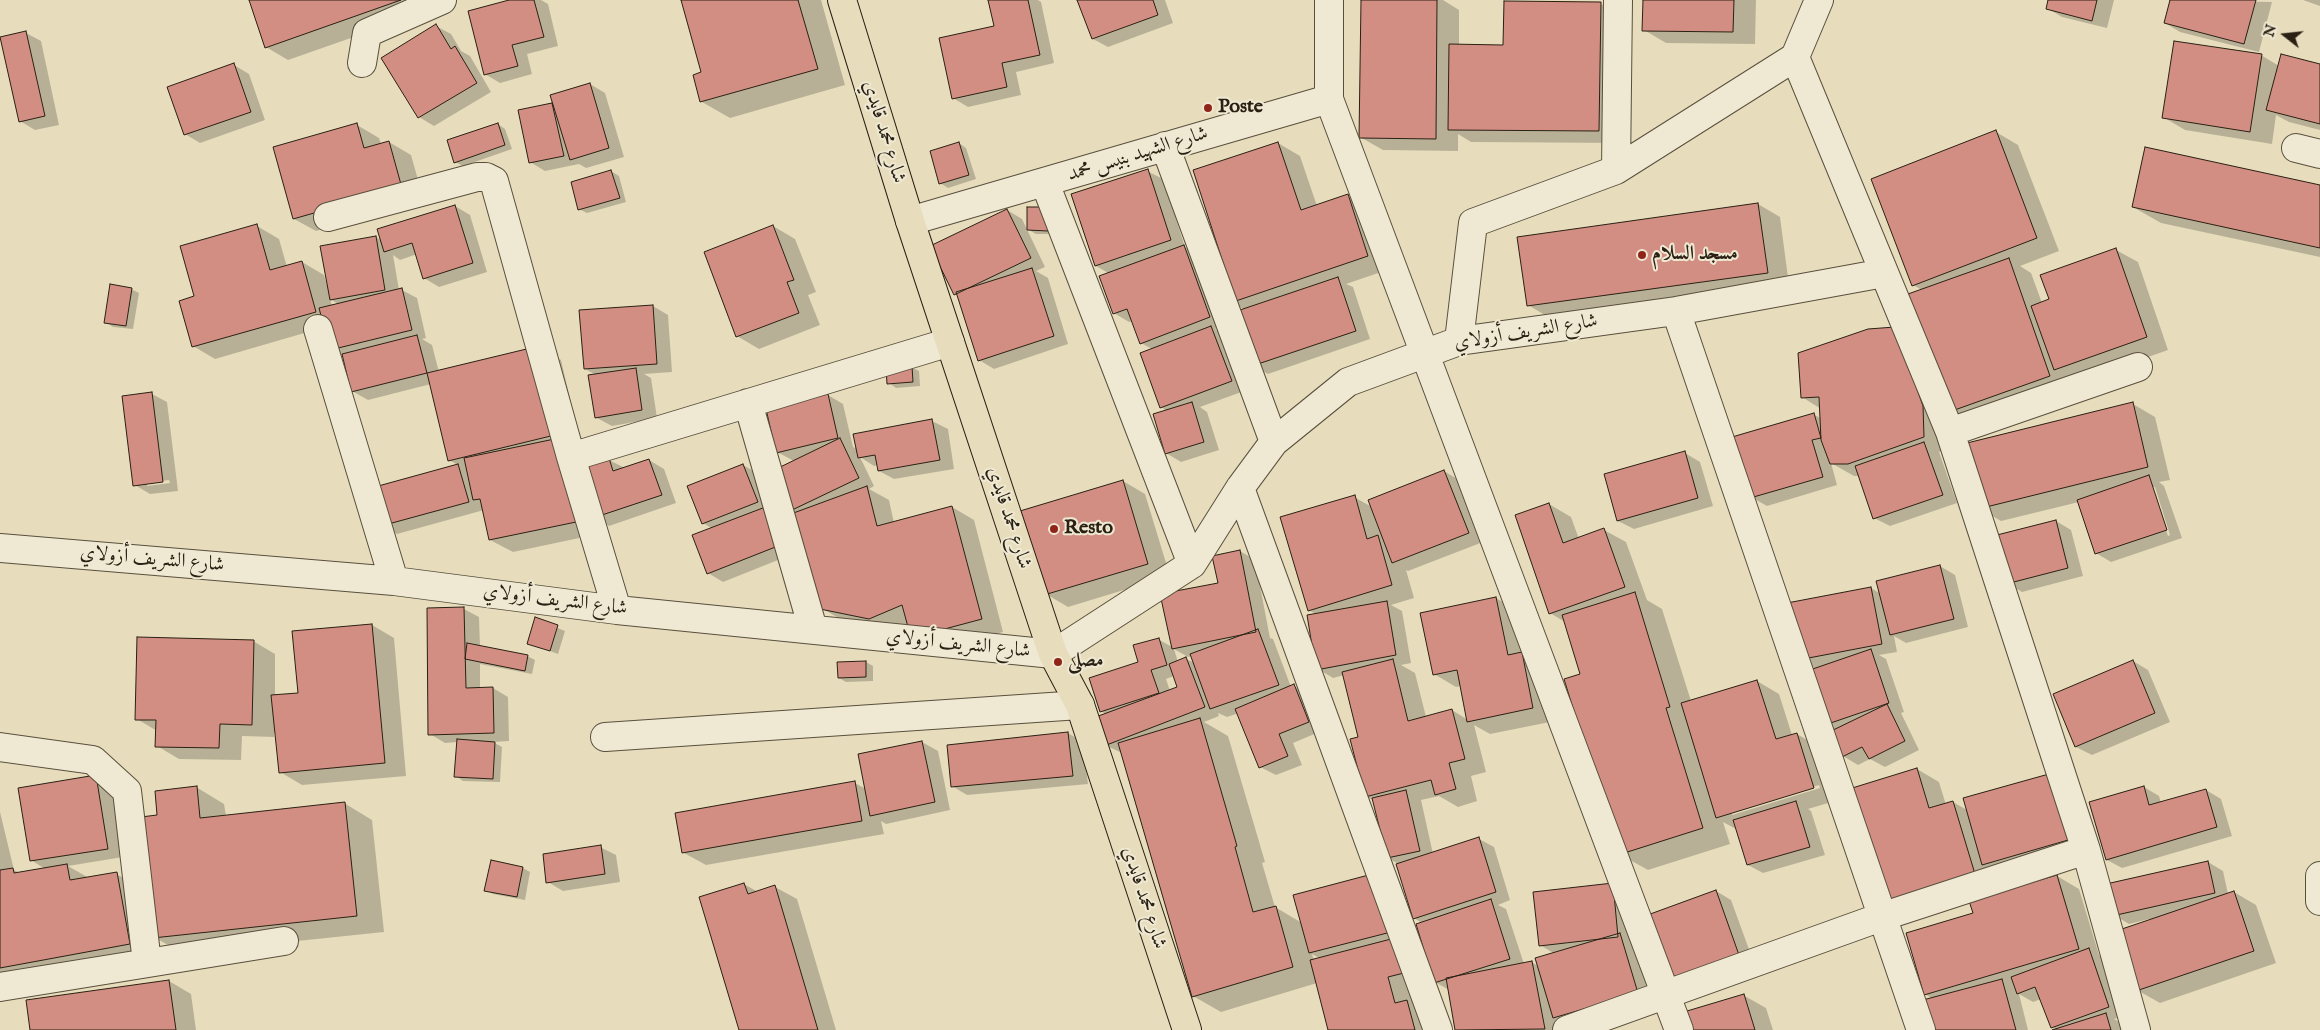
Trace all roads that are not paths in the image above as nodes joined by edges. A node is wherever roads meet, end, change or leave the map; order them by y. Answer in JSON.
{"nodes":[{"id":1,"x":442,"y":0,"type":"edge"},
{"id":2,"x":842,"y":0,"type":"edge"},
{"id":3,"x":1329,"y":0,"type":"edge"},
{"id":4,"x":1618,"y":0,"type":"edge"},
{"id":5,"x":1818,"y":0,"type":"edge"},
{"id":6,"x":1795,"y":57,"type":"junction"},
{"id":7,"x":362,"y":64,"type":"dead end"},
{"id":8,"x":1329,"y":99,"type":"junction"},
{"id":9,"x":1165,"y":146,"type":"junction"},
{"id":10,"x":1616,"y":170,"type":"junction"},
{"id":11,"x":1045,"y":183,"type":"junction"},
{"id":12,"x":328,"y":217,"type":"dead end"},
{"id":13,"x":910,"y":221,"type":"junction"},
{"id":14,"x":1884,"y":273,"type":"junction"},
{"id":15,"x":1676,"y":311,"type":"junction"},
{"id":16,"x":318,"y":329,"type":"dead end"},
{"id":17,"x":1459,"y":341,"type":"junction"},
{"id":18,"x":950,"y":342,"type":"junction"},
{"id":19,"x":1426,"y":353,"type":"junction"},
{"id":20,"x":2138,"y":368,"type":"dead end"},
{"id":21,"x":748,"y":403,"type":"junction"},
{"id":22,"x":1950,"y":432,"type":"junction"},
{"id":23,"x":1274,"y":442,"type":"junction"},
{"id":24,"x":571,"y":457,"type":"junction"},
{"id":25,"x":1240,"y":488,"type":"junction"},
{"id":26,"x":0,"y":548,"type":"edge"},
{"id":27,"x":1192,"y":564,"type":"junction"},
{"id":28,"x":394,"y":581,"type":"junction"},
{"id":29,"x":617,"y":610,"type":"junction"},
{"id":30,"x":812,"y":629,"type":"junction"},
{"id":31,"x":1052,"y":654,"type":"junction"},
{"id":32,"x":1080,"y":706,"type":"junction"},
{"id":33,"x":605,"y":737,"type":"dead end"},
{"id":34,"x":0,"y":747,"type":"edge"},
{"id":35,"x":2086,"y":850,"type":"junction"},
{"id":36,"x":2320,"y":876,"type":"edge"},
{"id":37,"x":2320,"y":901,"type":"edge"},
{"id":38,"x":1884,"y":916,"type":"junction"},
{"id":39,"x":284,"y":941,"type":"dead end"},
{"id":40,"x":147,"y":963,"type":"junction"},
{"id":41,"x":0,"y":987,"type":"edge"},
{"id":42,"x":1665,"y":994,"type":"junction"},
{"id":43,"x":1187,"y":1030,"type":"edge"},
{"id":44,"x":1438,"y":1030,"type":"edge"},
{"id":45,"x":1567,"y":1030,"type":"edge"},
{"id":46,"x":1679,"y":1030,"type":"edge"},
{"id":47,"x":1921,"y":1030,"type":"edge"},
{"id":48,"x":2136,"y":1030,"type":"edge"}],
"edges":[{"from":1,"to":7,"type":"street"},
{"from":2,"to":13,"type":"main road","name":"شارع محمد قايدي"},
{"from":3,"to":8,"type":"street"},
{"from":4,"to":10,"type":"street"},
{"from":5,"to":6,"type":"street"},
{"from":6,"to":10,"type":"street"},
{"from":6,"to":14,"type":"street"},
{"from":8,"to":9,"type":"street","name":"شارع الشهيد بنيس محمد"},
{"from":8,"to":19,"type":"street"},
{"from":9,"to":11,"type":"street","name":"شارع الشهيد بنيس محمد"},
{"from":9,"to":23,"type":"street"},
{"from":10,"to":17,"type":"street"},
{"from":11,"to":13,"type":"street","name":"شارع الشهيد بنيس محمد"},
{"from":11,"to":27,"type":"street"},
{"from":12,"to":24,"type":"street"},
{"from":13,"to":18,"type":"main road","name":"شارع محمد قايدي"},
{"from":14,"to":15,"type":"street","name":"شارع الشريف أزولاي"},
{"from":14,"to":22,"type":"street"},
{"from":15,"to":17,"type":"street","name":"شارع الشريف أزولاي"},
{"from":15,"to":38,"type":"street"},
{"from":16,"to":28,"type":"street"},
{"from":17,"to":19,"type":"street","name":"شارع الشريف أزولاي"},
{"from":18,"to":21,"type":"street"},
{"from":18,"to":31,"type":"main road","name":"شارع محمد قايدي"},
{"from":19,"to":23,"type":"street","name":"شارع الشريف أزولاي"},
{"from":19,"to":42,"type":"street"},
{"from":20,"to":22,"type":"street"},
{"from":21,"to":24,"type":"street"},
{"from":21,"to":30,"type":"street"},
{"from":22,"to":35,"type":"street"},
{"from":23,"to":25,"type":"street","name":"شارع الشريف أزولاي"},
{"from":24,"to":29,"type":"street"},
{"from":25,"to":27,"type":"street","name":"شارع الشريف أزولاي"},
{"from":25,"to":44,"type":"street"},
{"from":26,"to":28,"type":"street","name":"شارع الشريف أزولاي"},
{"from":27,"to":31,"type":"street","name":"شارع الشريف أزولاي"},
{"from":28,"to":29,"type":"street","name":"شارع الشريف أزولاي"},
{"from":29,"to":30,"type":"street","name":"شارع الشريف أزولاي"},
{"from":30,"to":31,"type":"street","name":"شارع الشريف أزولاي"},
{"from":31,"to":32,"type":"main road","name":"شارع محمد قايدي"},
{"from":32,"to":33,"type":"street"},
{"from":32,"to":43,"type":"main road","name":"شارع محمد قايدي"},
{"from":34,"to":40,"type":"street"},
{"from":35,"to":38,"type":"street"},
{"from":35,"to":48,"type":"street"},
{"from":36,"to":37,"type":"street"},
{"from":38,"to":42,"type":"street"},
{"from":38,"to":47,"type":"street"},
{"from":39,"to":40,"type":"street"},
{"from":40,"to":41,"type":"street"},
{"from":42,"to":45,"type":"street"},
{"from":42,"to":46,"type":"street"}]}
